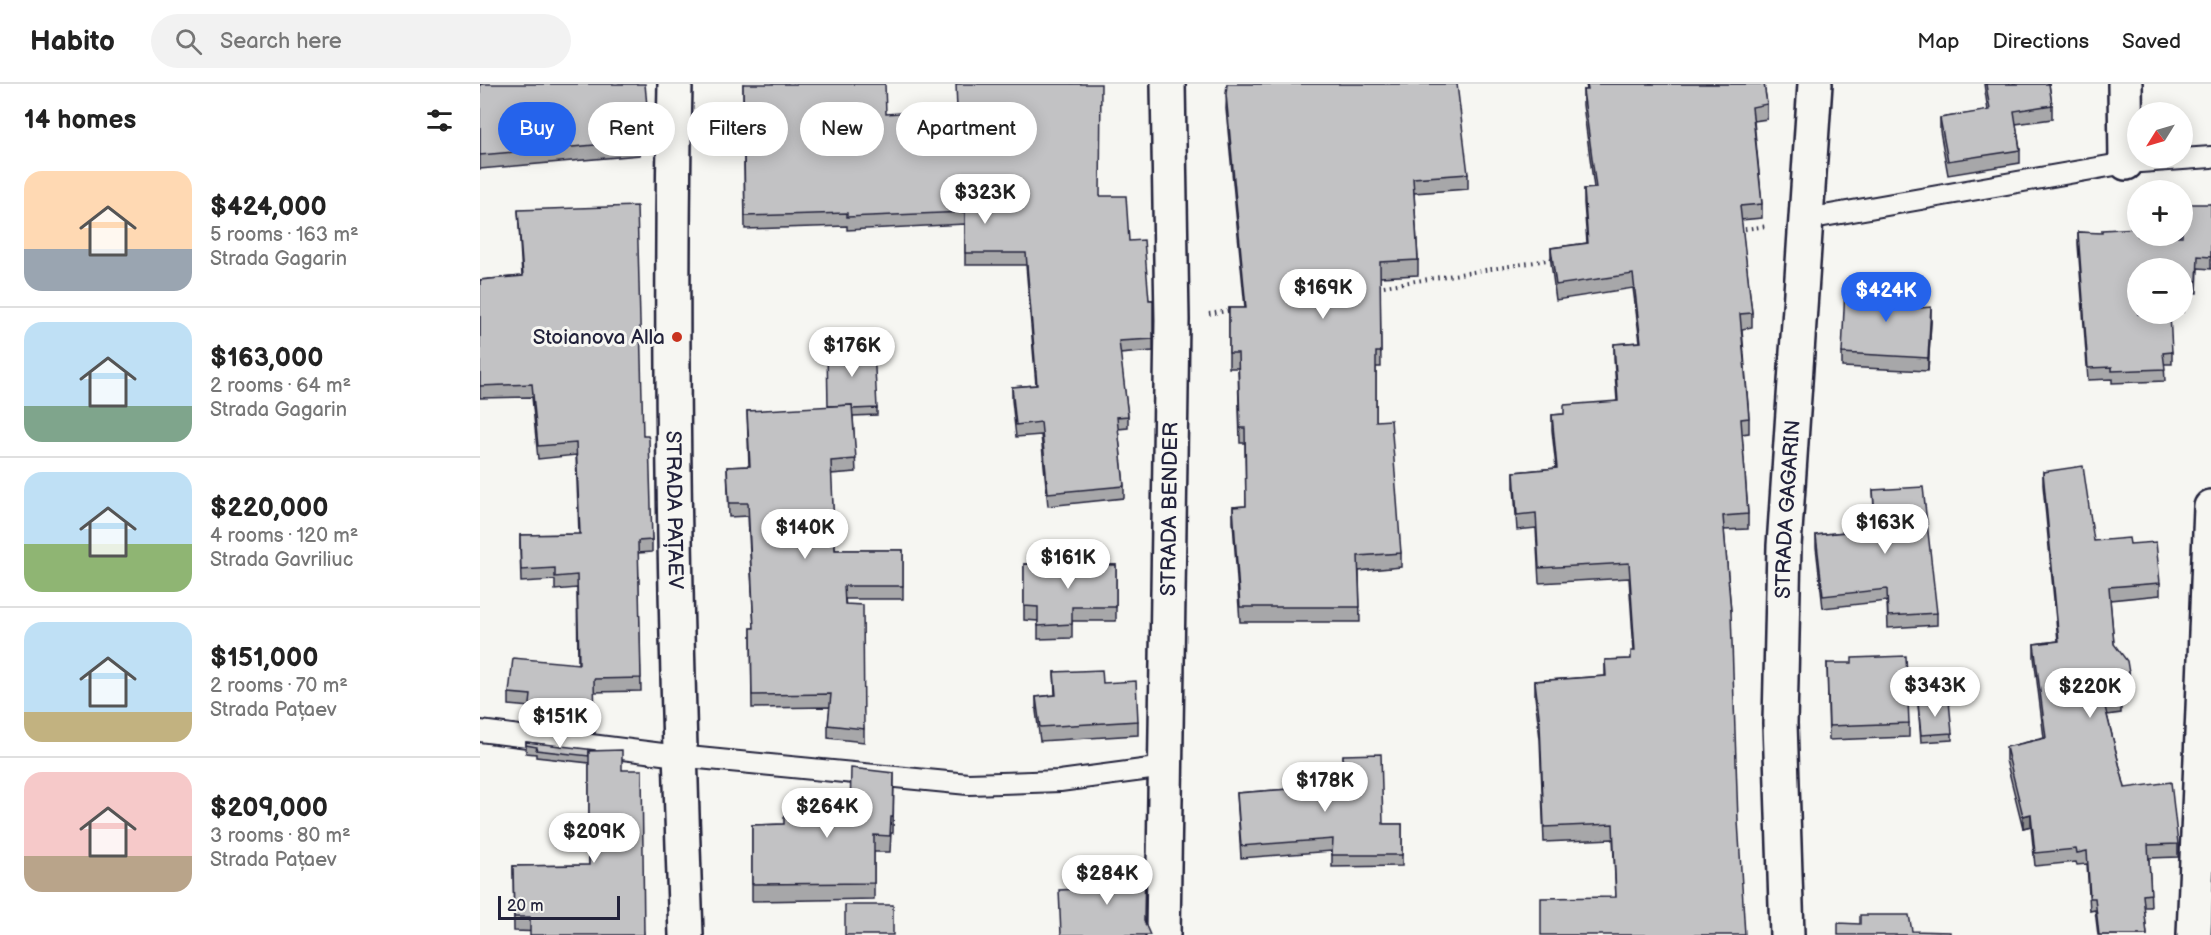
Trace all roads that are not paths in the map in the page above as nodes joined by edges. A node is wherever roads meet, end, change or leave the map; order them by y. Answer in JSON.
{"nodes":[{"id":1,"x":675,"y":84,"type":"edge"},
{"id":2,"x":1167,"y":84,"type":"edge"},
{"id":3,"x":1815,"y":84,"type":"edge"},
{"id":4,"x":2125,"y":84,"type":"edge"},
{"id":5,"x":2211,"y":157,"type":"edge"},
{"id":6,"x":2126,"y":163,"type":"junction"},
{"id":7,"x":1807,"y":219,"type":"junction"},
{"id":8,"x":2211,"y":507,"type":"edge"},
{"id":9,"x":480,"y":731,"type":"edge"},
{"id":10,"x":678,"y":756,"type":"junction"},
{"id":11,"x":1165,"y":767,"type":"junction"},
{"id":12,"x":2199,"y":918,"type":"edge"},
{"id":13,"x":686,"y":935,"type":"edge"},
{"id":14,"x":1163,"y":935,"type":"edge"},
{"id":15,"x":1787,"y":935,"type":"edge"}],
"edges":[{"from":1,"to":10,"type":"street","name":"STRADA PAȚAEV"},
{"from":2,"to":11,"type":"street","name":"STRADA BENDER"},
{"from":3,"to":7,"type":"street","name":"STRADA GAGARIN"},
{"from":4,"to":6,"type":"street"},
{"from":5,"to":6,"type":"lane"},
{"from":6,"to":7,"type":"lane"},
{"from":7,"to":15,"type":"street","name":"STRADA GAGARIN"},
{"from":8,"to":12,"type":"street"},
{"from":9,"to":10,"type":"lane"},
{"from":10,"to":11,"type":"lane"},
{"from":10,"to":13,"type":"street","name":"STRADA PAȚAEV"},
{"from":11,"to":14,"type":"street","name":"STRADA BENDER"}]}
